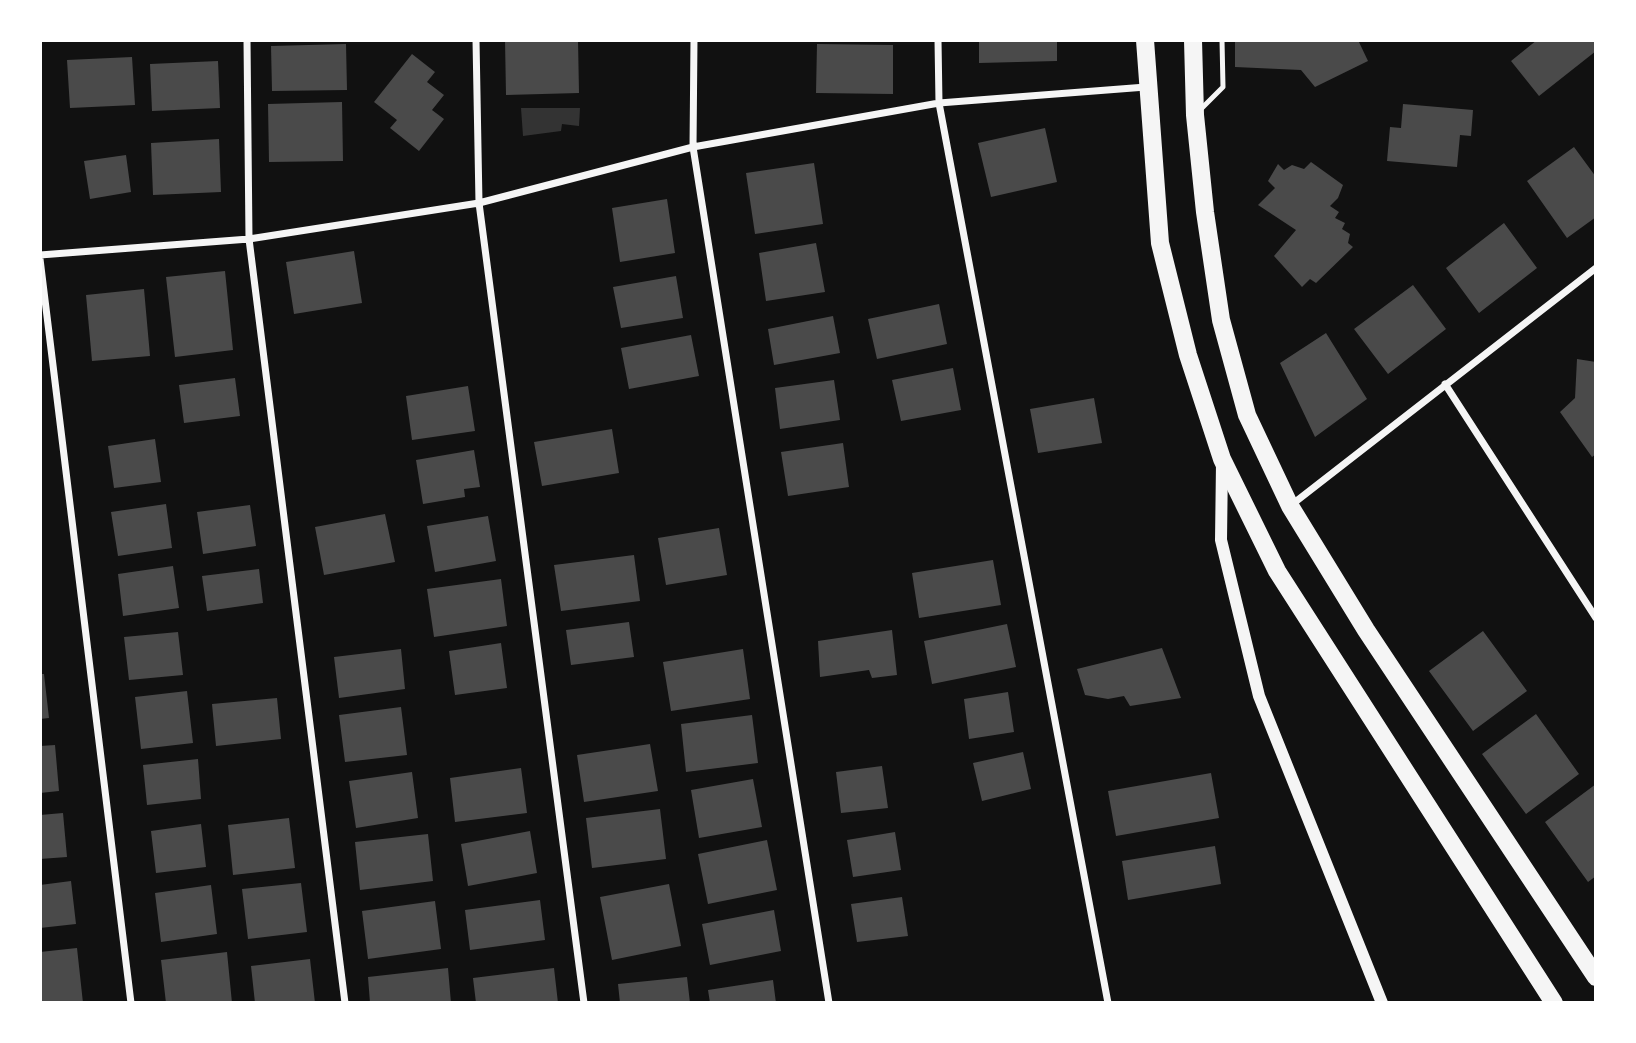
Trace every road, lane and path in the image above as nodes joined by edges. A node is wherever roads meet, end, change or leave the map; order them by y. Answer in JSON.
{"nodes":[{"id":1,"x":247,"y":40,"type":"edge"},
{"id":2,"x":476,"y":40,"type":"edge"},
{"id":3,"x":694,"y":40,"type":"edge"},
{"id":4,"x":937,"y":40,"type":"edge"},
{"id":5,"x":1144,"y":40,"type":"edge"},
{"id":6,"x":1193,"y":40,"type":"edge"},
{"id":7,"x":1222,"y":40,"type":"edge"},
{"id":8,"x":1146,"y":87,"type":"junction"},
{"id":9,"x":939,"y":103,"type":"junction"},
{"id":10,"x":1195,"y":115,"type":"junction"},
{"id":11,"x":693,"y":146,"type":"junction"},
{"id":12,"x":479,"y":203,"type":"junction"},
{"id":13,"x":249,"y":239,"type":"junction"},
{"id":14,"x":40,"y":257,"type":"edge"},
{"id":15,"x":1596,"y":268,"type":"edge"},
{"id":16,"x":1445,"y":384,"type":"junction"},
{"id":17,"x":1222,"y":459,"type":"junction"},
{"id":18,"x":1290,"y":506,"type":"junction"},
{"id":19,"x":1596,"y":618,"type":"edge"},
{"id":20,"x":1596,"y":977,"type":"edge"},
{"id":21,"x":131,"y":1003,"type":"edge"},
{"id":22,"x":345,"y":1003,"type":"edge"},
{"id":23,"x":584,"y":1003,"type":"edge"},
{"id":24,"x":829,"y":1003,"type":"edge"},
{"id":25,"x":1108,"y":1003,"type":"edge"},
{"id":26,"x":1382,"y":1003,"type":"edge"},
{"id":27,"x":1554,"y":1003,"type":"edge"}],
"edges":[{"from":1,"to":13,"type":"street"},
{"from":2,"to":12,"type":"street"},
{"from":3,"to":11,"type":"street"},
{"from":4,"to":9,"type":"street"},
{"from":5,"to":8,"type":"main road"},
{"from":6,"to":10,"type":"main road"},
{"from":7,"to":10,"type":"lane"},
{"from":8,"to":9,"type":"street"},
{"from":8,"to":17,"type":"main road"},
{"from":9,"to":11,"type":"street"},
{"from":9,"to":25,"type":"street"},
{"from":10,"to":18,"type":"main road"},
{"from":11,"to":12,"type":"street"},
{"from":11,"to":24,"type":"street"},
{"from":12,"to":13,"type":"street"},
{"from":12,"to":23,"type":"street"},
{"from":13,"to":14,"type":"street"},
{"from":13,"to":22,"type":"street"},
{"from":14,"to":21,"type":"street"},
{"from":15,"to":16,"type":"street"},
{"from":16,"to":18,"type":"street"},
{"from":16,"to":19,"type":"street"},
{"from":17,"to":26,"type":"street"},
{"from":17,"to":27,"type":"main road"},
{"from":18,"to":20,"type":"main road"}]}
